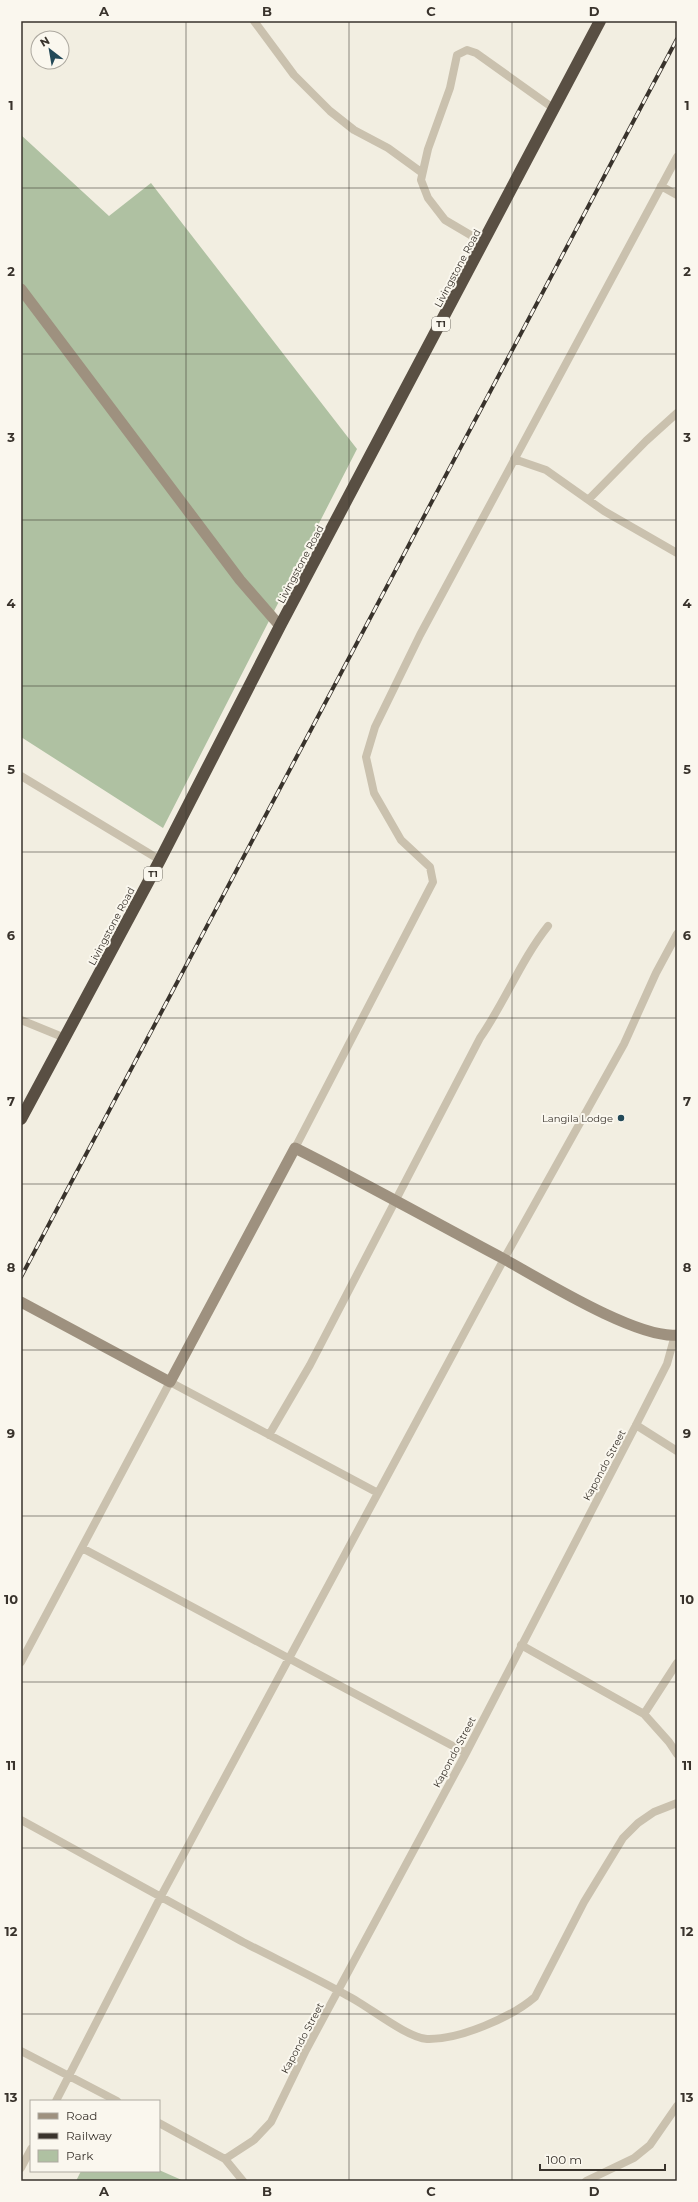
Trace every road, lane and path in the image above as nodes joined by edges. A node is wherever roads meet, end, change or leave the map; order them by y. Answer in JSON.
{"nodes":[{"id":1,"x":254,"y":21,"type":"edge"},
{"id":2,"x":600,"y":21,"type":"edge"},
{"id":3,"x":553,"y":108,"type":"junction"},
{"id":4,"x":677,"y":157,"type":"edge"},
{"id":5,"x":421,"y":172,"type":"junction"},
{"id":6,"x":661,"y":186,"type":"junction"},
{"id":7,"x":677,"y":194,"type":"edge"},
{"id":8,"x":484,"y":243,"type":"junction"},
{"id":9,"x":21,"y":289,"type":"edge"},
{"id":10,"x":677,"y":413,"type":"edge"},
{"id":11,"x":514,"y":459,"type":"junction"},
{"id":12,"x":589,"y":499,"type":"junction"},
{"id":13,"x":677,"y":553,"type":"edge"},
{"id":14,"x":280,"y":626,"type":"junction"},
{"id":15,"x":23,"y":778,"type":"edge"},
{"id":16,"x":160,"y":860,"type":"junction"},
{"id":17,"x":548,"y":926,"type":"dead end"},
{"id":18,"x":677,"y":934,"type":"edge"},
{"id":19,"x":675,"y":943,"type":"edge"},
{"id":20,"x":21,"y":1020,"type":"edge"},
{"id":21,"x":65,"y":1038,"type":"junction"},
{"id":22,"x":21,"y":1119,"type":"edge"},
{"id":23,"x":295,"y":1148,"type":"junction"},
{"id":24,"x":395,"y":1201,"type":"junction"},
{"id":25,"x":504,"y":1259,"type":"junction"},
{"id":26,"x":21,"y":1302,"type":"edge"},
{"id":27,"x":676,"y":1335,"type":"edge"},
{"id":28,"x":170,"y":1382,"type":"junction"},
{"id":29,"x":636,"y":1425,"type":"junction"},
{"id":30,"x":269,"y":1436,"type":"junction"},
{"id":31,"x":677,"y":1451,"type":"edge"},
{"id":32,"x":378,"y":1493,"type":"junction"},
{"id":33,"x":82,"y":1548,"type":"junction"},
{"id":34,"x":521,"y":1645,"type":"junction"},
{"id":35,"x":288,"y":1660,"type":"junction"},
{"id":36,"x":21,"y":1662,"type":"edge"},
{"id":37,"x":677,"y":1663,"type":"edge"},
{"id":38,"x":644,"y":1714,"type":"junction"},
{"id":39,"x":466,"y":1753,"type":"junction"},
{"id":40,"x":677,"y":1754,"type":"edge"},
{"id":41,"x":677,"y":1804,"type":"edge"},
{"id":42,"x":21,"y":1820,"type":"edge"},
{"id":43,"x":160,"y":1898,"type":"junction"},
{"id":44,"x":339,"y":1990,"type":"junction"},
{"id":45,"x":21,"y":2051,"type":"edge"},
{"id":46,"x":70,"y":2076,"type":"junction"},
{"id":47,"x":57,"y":2100,"type":"edge"},
{"id":48,"x":115,"y":2100,"type":"edge"},
{"id":49,"x":677,"y":2106,"type":"edge"},
{"id":50,"x":160,"y":2124,"type":"edge"},
{"id":51,"x":30,"y":2151,"type":"edge"},
{"id":52,"x":225,"y":2159,"type":"junction"},
{"id":53,"x":21,"y":2168,"type":"edge"},
{"id":54,"x":243,"y":2181,"type":"edge"},
{"id":55,"x":586,"y":2181,"type":"edge"}],
"edges":[{"from":1,"to":5,"type":"street"},
{"from":2,"to":3,"type":"highway","name":"Livingstone Road","number":"T1"},
{"from":3,"to":5,"type":"street"},
{"from":3,"to":8,"type":"highway","name":"Livingstone Road","number":"T1"},
{"from":4,"to":6,"type":"street"},
{"from":5,"to":8,"type":"street"},
{"from":6,"to":7,"type":"street"},
{"from":6,"to":11,"type":"street"},
{"from":8,"to":14,"type":"highway","name":"Livingstone Road","number":"T1"},
{"from":9,"to":14,"type":"street"},
{"from":10,"to":12,"type":"street"},
{"from":11,"to":12,"type":"street"},
{"from":11,"to":23,"type":"street"},
{"from":12,"to":13,"type":"street"},
{"from":14,"to":16,"type":"highway","name":"Livingstone Road","number":"T1"},
{"from":15,"to":16,"type":"street"},
{"from":16,"to":21,"type":"highway","name":"Livingstone Road","number":"T1"},
{"from":17,"to":24,"type":"street"},
{"from":18,"to":19,"type":"street"},
{"from":19,"to":25,"type":"street"},
{"from":20,"to":21,"type":"street"},
{"from":21,"to":22,"type":"highway","name":"Livingstone Road","number":"T1"},
{"from":23,"to":24,"type":"street"},
{"from":23,"to":28,"type":"street"},
{"from":24,"to":25,"type":"street"},
{"from":24,"to":30,"type":"street"},
{"from":25,"to":27,"type":"street"},
{"from":25,"to":32,"type":"street"},
{"from":26,"to":28,"type":"street"},
{"from":27,"to":29,"type":"street","name":"Kapondo Street"},
{"from":28,"to":30,"type":"street"},
{"from":28,"to":33,"type":"street"},
{"from":29,"to":31,"type":"street"},
{"from":29,"to":34,"type":"street","name":"Kapondo Street"},
{"from":30,"to":32,"type":"street"},
{"from":32,"to":35,"type":"street"},
{"from":33,"to":35,"type":"street"},
{"from":33,"to":36,"type":"street"},
{"from":34,"to":38,"type":"street"},
{"from":34,"to":39,"type":"street","name":"Kapondo Street"},
{"from":35,"to":39,"type":"street"},
{"from":35,"to":43,"type":"street"},
{"from":37,"to":38,"type":"street"},
{"from":38,"to":40,"type":"street"},
{"from":39,"to":44,"type":"street","name":"Kapondo Street"},
{"from":41,"to":44,"type":"street"},
{"from":42,"to":43,"type":"street"},
{"from":43,"to":44,"type":"street"},
{"from":43,"to":46,"type":"street"},
{"from":44,"to":52,"type":"street","name":"Kapondo Street"},
{"from":45,"to":46,"type":"street"},
{"from":46,"to":47,"type":"street"},
{"from":46,"to":48,"type":"street"},
{"from":49,"to":55,"type":"street"},
{"from":50,"to":52,"type":"street"},
{"from":51,"to":53,"type":"street"},
{"from":52,"to":54,"type":"street"}]}
